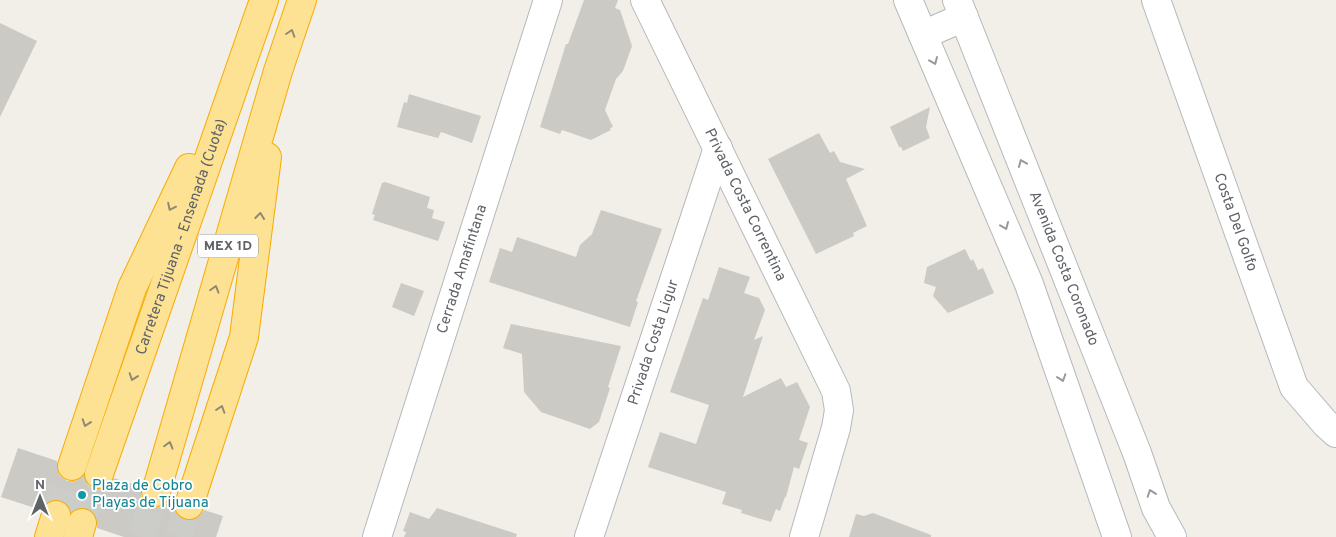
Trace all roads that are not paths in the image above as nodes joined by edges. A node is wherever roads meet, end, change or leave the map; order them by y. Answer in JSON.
{"nodes":[{"id":1,"x":264,"y":0,"type":"edge"},
{"id":2,"x":302,"y":0,"type":"edge"},
{"id":3,"x":548,"y":0,"type":"edge"},
{"id":4,"x":645,"y":0,"type":"edge"},
{"id":5,"x":908,"y":0,"type":"edge"},
{"id":6,"x":1156,"y":0,"type":"edge"},
{"id":7,"x":961,"y":9,"type":"edge"},
{"id":8,"x":923,"y":36,"type":"junction"},
{"id":9,"x":245,"y":52,"type":"junction"},
{"id":10,"x":278,"y":71,"type":"junction"},
{"id":11,"x":718,"y":148,"type":"junction"},
{"id":12,"x":1336,"y":433,"type":"edge"},
{"id":13,"x":72,"y":466,"type":"tunnel mouth"},
{"id":14,"x":99,"y":474,"type":"tunnel mouth"},
{"id":15,"x":156,"y":492,"type":"tunnel mouth"},
{"id":16,"x":189,"y":505,"type":"tunnel mouth"},
{"id":17,"x":377,"y":537,"type":"edge"},
{"id":18,"x":589,"y":537,"type":"edge"},
{"id":19,"x":804,"y":537,"type":"edge"},
{"id":20,"x":1117,"y":537,"type":"edge"},
{"id":21,"x":1172,"y":537,"type":"edge"}],
"edges":[{"from":1,"to":9,"type":"highway","name":"Carretera Tijuana - Ensenada (Cuota)","number":"MEX 1D"},
{"from":10,"to":2,"type":"highway","number":"MEX 1D","one_way":true},
{"from":3,"to":17,"type":"street","name":"Cerrada Amafintana"},
{"from":4,"to":11,"type":"street","name":"Privada Costa Correntina"},
{"from":5,"to":8,"type":"street"},
{"from":6,"to":12,"type":"street","name":"Costa Del Golfo"},
{"from":7,"to":8,"type":"street"},
{"from":21,"to":7,"type":"street","name":"Avenida Costa Coronado","one_way":true},
{"from":8,"to":20,"type":"street","one_way":true},
{"from":9,"to":13,"type":"highway","one_way":true},
{"from":9,"to":14,"type":"highway","name":"Carretera Tijuana - Ensenada (Cuota)","number":"MEX 1D","one_way":true},
{"from":15,"to":10,"type":"highway","number":"MEX 1D","one_way":true},
{"from":16,"to":10,"type":"highway","one_way":true},
{"from":11,"to":18,"type":"street","name":"Privada Costa Ligur"},
{"from":11,"to":19,"type":"street","name":"Privada Costa Correntina"}]}
